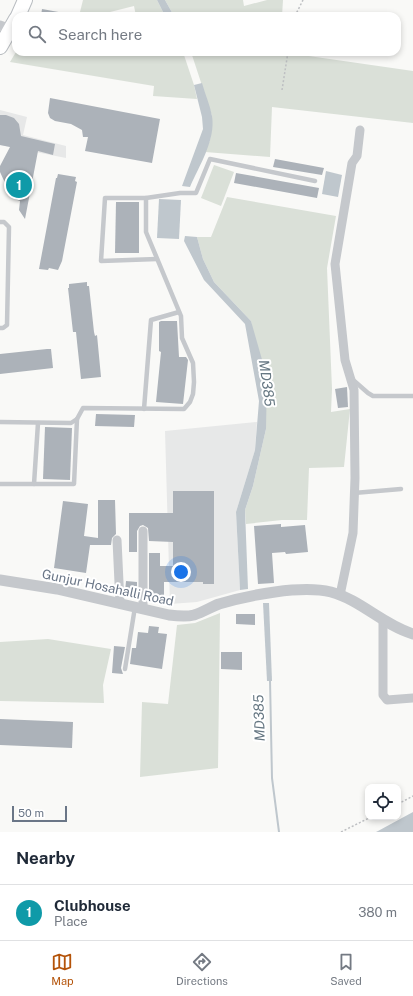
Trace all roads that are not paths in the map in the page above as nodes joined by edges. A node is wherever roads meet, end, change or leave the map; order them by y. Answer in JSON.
{"nodes":[{"id":1,"x":25,"y":0,"type":"edge"},
{"id":2,"x":20,"y":12,"type":"edge"},
{"id":3,"x":9,"y":24,"type":"edge"},
{"id":4,"x":1,"y":44,"type":"edge"},
{"id":5,"x":360,"y":130,"type":"dead end"},
{"id":6,"x":315,"y":181,"type":"dead end"},
{"id":7,"x":146,"y":198,"type":"junction"},
{"id":8,"x":0,"y":222,"type":"edge"},
{"id":9,"x":157,"y":259,"type":"junction"},
{"id":10,"x":179,"y":312,"type":"junction"},
{"id":11,"x":0,"y":328,"type":"edge"},
{"id":12,"x":350,"y":378,"type":"junction"},
{"id":13,"x":413,"y":396,"type":"edge"},
{"id":14,"x":144,"y":409,"type":"junction"},
{"id":15,"x":77,"y":419,"type":"junction"},
{"id":16,"x":0,"y":422,"type":"edge"},
{"id":17,"x":38,"y":423,"type":"junction"},
{"id":18,"x":0,"y":484,"type":"edge"},
{"id":19,"x":34,"y":484,"type":"junction"},
{"id":20,"x":401,"y":489,"type":"dead end"},
{"id":21,"x":354,"y":493,"type":"junction"},
{"id":22,"x":143,"y":531,"type":"dead end"},
{"id":23,"x":116,"y":540,"type":"dead end"},
{"id":24,"x":0,"y":580,"type":"edge"},
{"id":25,"x":340,"y":595,"type":"junction"},
{"id":26,"x":120,"y":604,"type":"junction"},
{"id":27,"x":139,"y":608,"type":"junction"},
{"id":28,"x":383,"y":620,"type":"junction"},
{"id":29,"x":413,"y":634,"type":"edge"},
{"id":30,"x":125,"y":669,"type":"dead end"},
{"id":31,"x":413,"y":698,"type":"edge"}],
"edges":[{"from":1,"to":2,"type":"main road"},
{"from":3,"to":4,"type":"main road"},
{"from":5,"to":12,"type":"street"},
{"from":6,"to":7,"type":"lane"},
{"from":7,"to":9,"type":"lane"},
{"from":7,"to":9,"type":"lane"},
{"from":8,"to":11,"type":"lane"},
{"from":9,"to":10,"type":"lane"},
{"from":10,"to":14,"type":"lane"},
{"from":10,"to":14,"type":"lane"},
{"from":12,"to":13,"type":"lane"},
{"from":12,"to":21,"type":"street"},
{"from":14,"to":15,"type":"lane"},
{"from":15,"to":17,"type":"lane"},
{"from":15,"to":19,"type":"lane"},
{"from":16,"to":17,"type":"lane"},
{"from":17,"to":19,"type":"lane"},
{"from":18,"to":19,"type":"lane"},
{"from":20,"to":21,"type":"lane"},
{"from":21,"to":25,"type":"street"},
{"from":22,"to":27,"type":"street"},
{"from":23,"to":26,"type":"street"},
{"from":24,"to":26,"type":"street","name":"Gunjur Hosahalli Road"},
{"from":25,"to":27,"type":"street","name":"Gunjur Hosahalli Road"},
{"from":25,"to":28,"type":"street","name":"Gunjur Hosahalli Road"},
{"from":26,"to":27,"type":"street","name":"Gunjur Hosahalli Road"},
{"from":27,"to":30,"type":"lane"},
{"from":28,"to":29,"type":"street","name":"Gunjur Hosahalli Road"},
{"from":28,"to":31,"type":"street"}]}
